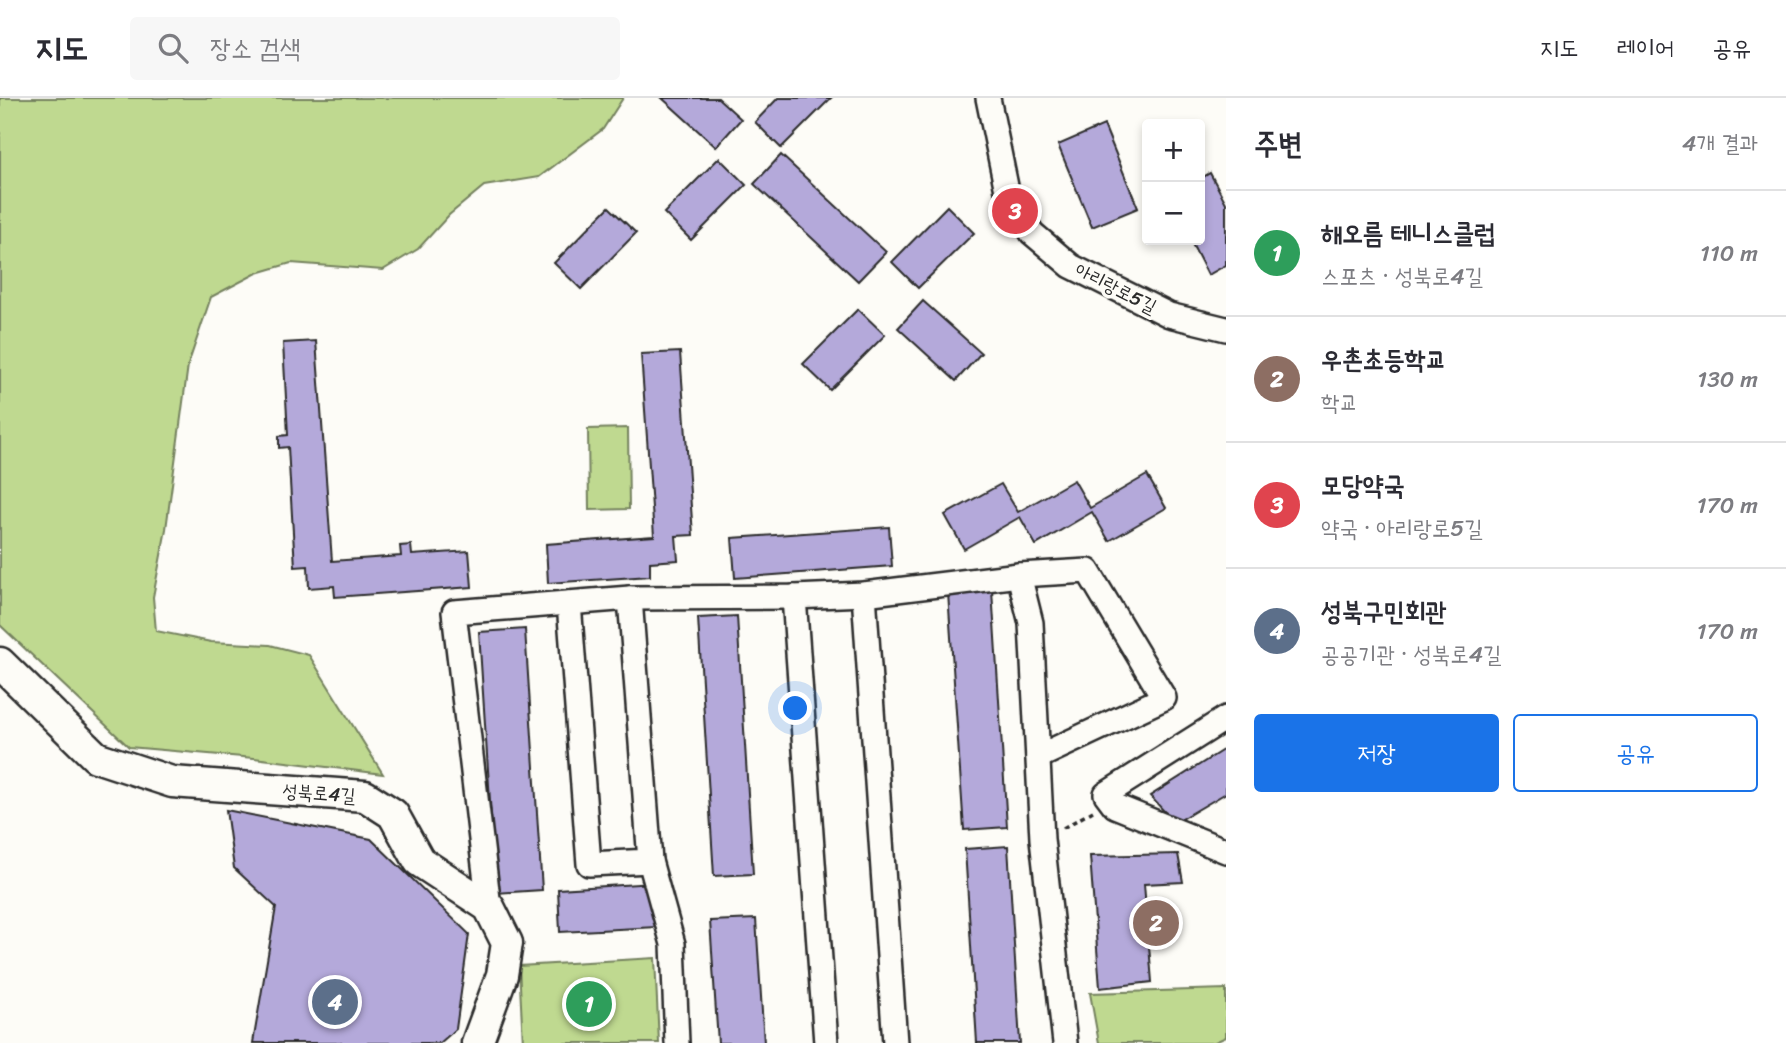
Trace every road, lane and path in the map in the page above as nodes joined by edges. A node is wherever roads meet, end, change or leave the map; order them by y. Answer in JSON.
{"nodes":[{"id":1,"x":988,"y":98,"type":"edge"},
{"id":2,"x":1226,"y":329,"type":"edge"},
{"id":3,"x":1019,"y":575,"type":"junction"},
{"id":4,"x":864,"y":594,"type":"junction"},
{"id":5,"x":794,"y":597,"type":"junction"},
{"id":6,"x":630,"y":598,"type":"junction"},
{"id":7,"x":569,"y":603,"type":"junction"},
{"id":8,"x":0,"y":663,"type":"edge"},
{"id":9,"x":1226,"y":718,"type":"edge"},
{"id":10,"x":1038,"y":757,"type":"junction"},
{"id":11,"x":1115,"y":806,"type":"junction"},
{"id":12,"x":1042,"y":839,"type":"junction"},
{"id":13,"x":1226,"y":851,"type":"edge"},
{"id":14,"x":650,"y":861,"type":"junction"},
{"id":15,"x":489,"y":907,"type":"junction"},
{"id":16,"x":477,"y":1043,"type":"edge"},
{"id":17,"x":677,"y":1043,"type":"edge"},
{"id":18,"x":825,"y":1043,"type":"edge"},
{"id":19,"x":895,"y":1043,"type":"edge"},
{"id":20,"x":1065,"y":1043,"type":"edge"}],
"edges":[{"from":1,"to":2,"type":"street","name":"아리랑로5길"},
{"from":3,"to":4,"type":"street"},
{"from":3,"to":10,"type":"street"},
{"from":3,"to":10,"type":"street"},
{"from":4,"to":5,"type":"street"},
{"from":4,"to":19,"type":"street"},
{"from":5,"to":6,"type":"street"},
{"from":5,"to":18,"type":"street"},
{"from":6,"to":7,"type":"street"},
{"from":6,"to":14,"type":"street"},
{"from":7,"to":14,"type":"street"},
{"from":7,"to":15,"type":"street"},
{"from":8,"to":15,"type":"street","name":"성북로4길"},
{"from":9,"to":11,"type":"street"},
{"from":10,"to":12,"type":"street"},
{"from":11,"to":12,"type":"path"},
{"from":11,"to":13,"type":"street"},
{"from":12,"to":20,"type":"street"},
{"from":14,"to":17,"type":"street"},
{"from":15,"to":16,"type":"street","name":"성북로4길"}]}
